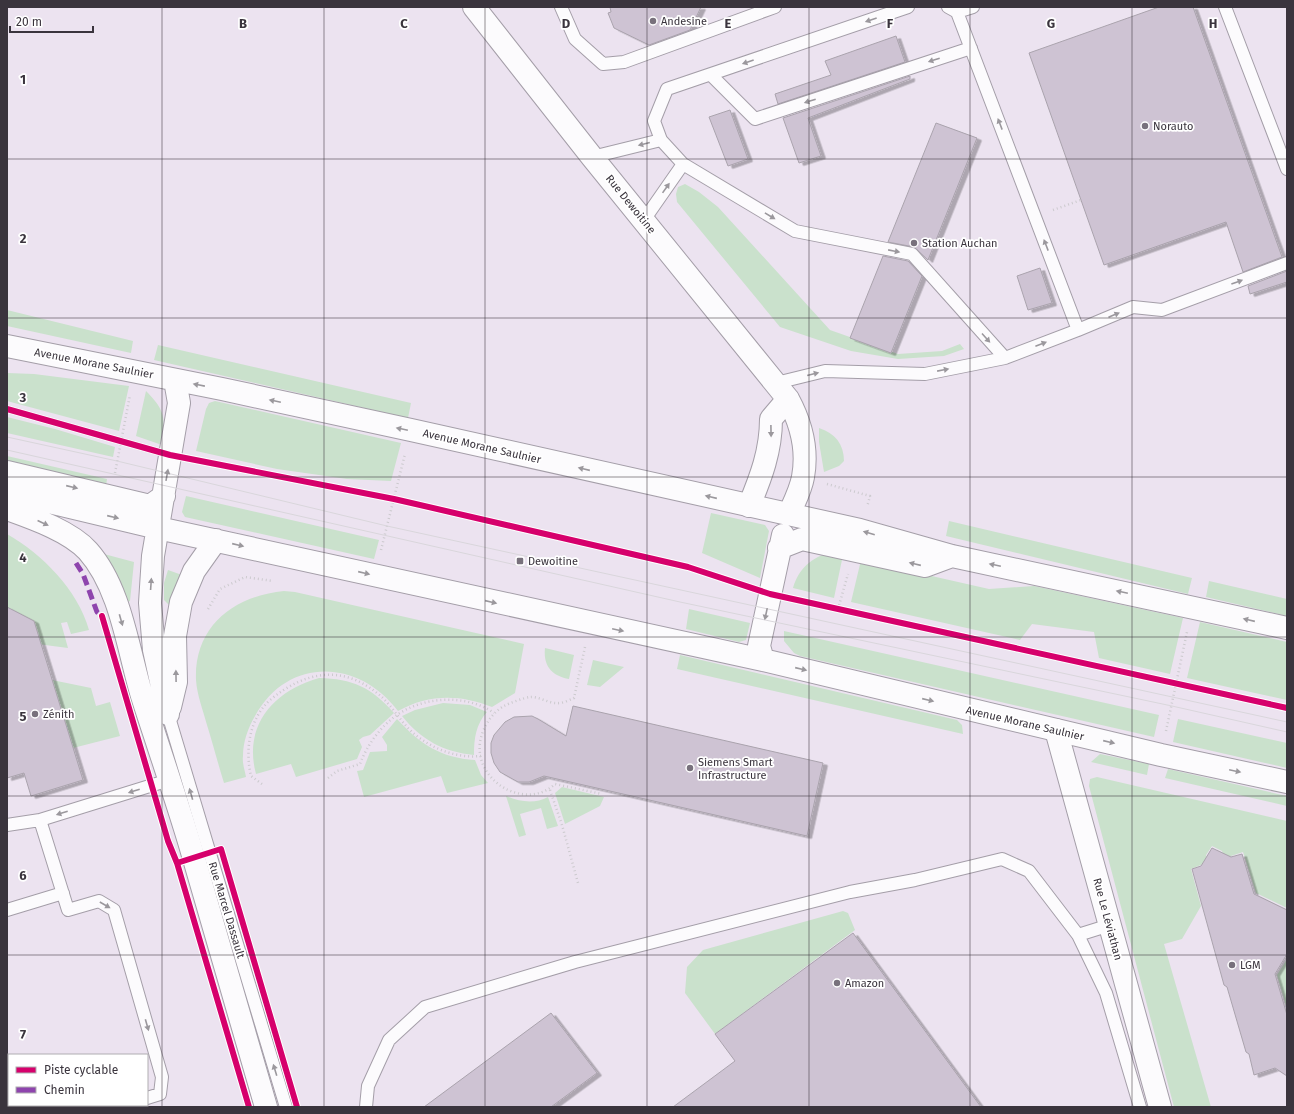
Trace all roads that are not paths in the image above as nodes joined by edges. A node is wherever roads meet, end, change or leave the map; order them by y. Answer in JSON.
{"nodes":[{"id":1,"x":474,"y":7,"type":"edge"},
{"id":2,"x":561,"y":7,"type":"edge"},
{"id":3,"x":775,"y":7,"type":"edge"},
{"id":4,"x":908,"y":7,"type":"edge"},
{"id":5,"x":973,"y":7,"type":"edge"},
{"id":6,"x":1225,"y":7,"type":"edge"},
{"id":7,"x":952,"y":10,"type":"edge"},
{"id":8,"x":971,"y":48,"type":"junction"},
{"id":9,"x":711,"y":75,"type":"junction"},
{"id":10,"x":661,"y":140,"type":"junction"},
{"id":11,"x":592,"y":157,"type":"junction"},
{"id":12,"x":683,"y":164,"type":"junction"},
{"id":13,"x":1287,"y":169,"type":"edge"},
{"id":14,"x":644,"y":220,"type":"junction"},
{"id":15,"x":1287,"y":263,"type":"edge"},
{"id":16,"x":1078,"y":330,"type":"junction"},
{"id":17,"x":9,"y":347,"type":"edge"},
{"id":18,"x":1005,"y":358,"type":"junction"},
{"id":19,"x":175,"y":380,"type":"junction"},
{"id":20,"x":782,"y":391,"type":"junction"},
{"id":21,"x":7,"y":472,"type":"edge"},
{"id":22,"x":7,"y":492,"type":"edge"},
{"id":23,"x":164,"y":496,"type":"junction"},
{"id":24,"x":749,"y":506,"type":"junction"},
{"id":25,"x":7,"y":509,"type":"edge"},
{"id":26,"x":789,"y":514,"type":"junction"},
{"id":27,"x":158,"y":528,"type":"junction"},
{"id":28,"x":216,"y":540,"type":"junction"},
{"id":29,"x":857,"y":540,"type":"junction"},
{"id":30,"x":780,"y":548,"type":"junction"},
{"id":31,"x":1287,"y":628,"type":"edge"},
{"id":32,"x":763,"y":660,"type":"junction"},
{"id":33,"x":168,"y":714,"type":"junction"},
{"id":34,"x":1056,"y":730,"type":"junction"},
{"id":35,"x":162,"y":755,"type":"junction"},
{"id":36,"x":169,"y":780,"type":"junction"},
{"id":37,"x":1287,"y":782,"type":"edge"},
{"id":38,"x":40,"y":820,"type":"junction"},
{"id":39,"x":7,"y":825,"type":"edge"},
{"id":40,"x":63,"y":893,"type":"junction"},
{"id":41,"x":7,"y":910,"type":"edge"},
{"id":42,"x":1110,"y":925,"type":"junction"},
{"id":43,"x":1078,"y":935,"type":"junction"},
{"id":44,"x":148,"y":1098,"type":"edge"},
{"id":45,"x":266,"y":1107,"type":"edge"},
{"id":46,"x":286,"y":1107,"type":"edge"},
{"id":47,"x":366,"y":1107,"type":"edge"},
{"id":48,"x":1140,"y":1107,"type":"edge"},
{"id":49,"x":1160,"y":1107,"type":"edge"}],
"edges":[{"from":1,"to":11,"type":"main road","name":"Rue Dewoitine"},
{"from":2,"to":3,"type":"lane"},
{"from":4,"to":9,"type":"lane","one_way":true},
{"from":5,"to":7,"type":"lane"},
{"from":6,"to":13,"type":"lane"},
{"from":7,"to":8,"type":"lane"},
{"from":8,"to":9,"type":"lane","one_way":true},
{"from":16,"to":8,"type":"lane","one_way":true},
{"from":9,"to":10,"type":"lane"},
{"from":10,"to":11,"type":"lane","one_way":true},
{"from":10,"to":12,"type":"lane"},
{"from":11,"to":14,"type":"main road","name":"Rue Dewoitine"},
{"from":14,"to":12,"type":"lane","one_way":true},
{"from":12,"to":18,"type":"lane","one_way":true},
{"from":14,"to":20,"type":"main road","name":"Rue Dewoitine"},
{"from":16,"to":15,"type":"lane","one_way":true},
{"from":18,"to":16,"type":"lane","one_way":true},
{"from":17,"to":19,"type":"main road","name":"Avenue Morane Saulnier"},
{"from":20,"to":18,"type":"lane","one_way":true},
{"from":23,"to":19,"type":"main road","one_way":true},
{"from":24,"to":19,"type":"main road","name":"Avenue Morane Saulnier","one_way":true},
{"from":20,"to":24,"type":"main road","one_way":true},
{"from":20,"to":26,"type":"main road","name":"Rue Dewoitine"},
{"from":21,"to":23,"type":"main road","one_way":true},
{"from":22,"to":27,"type":"main road","name":"Avenue Morane Saulnier","one_way":true},
{"from":23,"to":27,"type":"main road"},
{"from":24,"to":26,"type":"main road","name":"Avenue Morane Saulnier"},
{"from":25,"to":35,"type":"main road","name":"Rue Marcel Dassault","one_way":true},
{"from":29,"to":26,"type":"main road","name":"Avenue Morane Saulnier","one_way":true},
{"from":26,"to":30,"type":"main road"},
{"from":27,"to":28,"type":"main road","name":"Avenue Morane Saulnier"},
{"from":33,"to":27,"type":"main road","name":"Rue Marcel Dassault","one_way":true},
{"from":28,"to":32,"type":"main road","name":"Avenue Morane Saulnier","one_way":true},
{"from":33,"to":28,"type":"main road","name":"Rue Marcel Dassault","one_way":true},
{"from":29,"to":30,"type":"main road","name":"Avenue Morane Saulnier"},
{"from":31,"to":29,"type":"main road","name":"Avenue Morane Saulnier","one_way":true},
{"from":30,"to":32,"type":"main road","one_way":true},
{"from":32,"to":34,"type":"main road","name":"Avenue Morane Saulnier","one_way":true},
{"from":33,"to":35,"type":"main road","name":"Rue Marcel Dassault"},
{"from":46,"to":33,"type":"lane","name":"Rue Marcel Dassault","one_way":true},
{"from":34,"to":37,"type":"main road","name":"Avenue Morane Saulnier","one_way":true},
{"from":34,"to":42,"type":"main road","name":"Rue Le Léviathan"},
{"from":35,"to":36,"type":"main road","name":"Rue Marcel Dassault"},
{"from":36,"to":38,"type":"lane","one_way":true},
{"from":36,"to":45,"type":"main road","name":"Rue Marcel Dassault"},
{"from":38,"to":39,"type":"lane"},
{"from":38,"to":40,"type":"lane"},
{"from":40,"to":41,"type":"lane"},
{"from":40,"to":44,"type":"lane","one_way":true},
{"from":42,"to":43,"type":"lane"},
{"from":42,"to":49,"type":"main road","name":"Rue Le Léviathan"},
{"from":43,"to":47,"type":"lane"},
{"from":43,"to":48,"type":"lane"}]}
